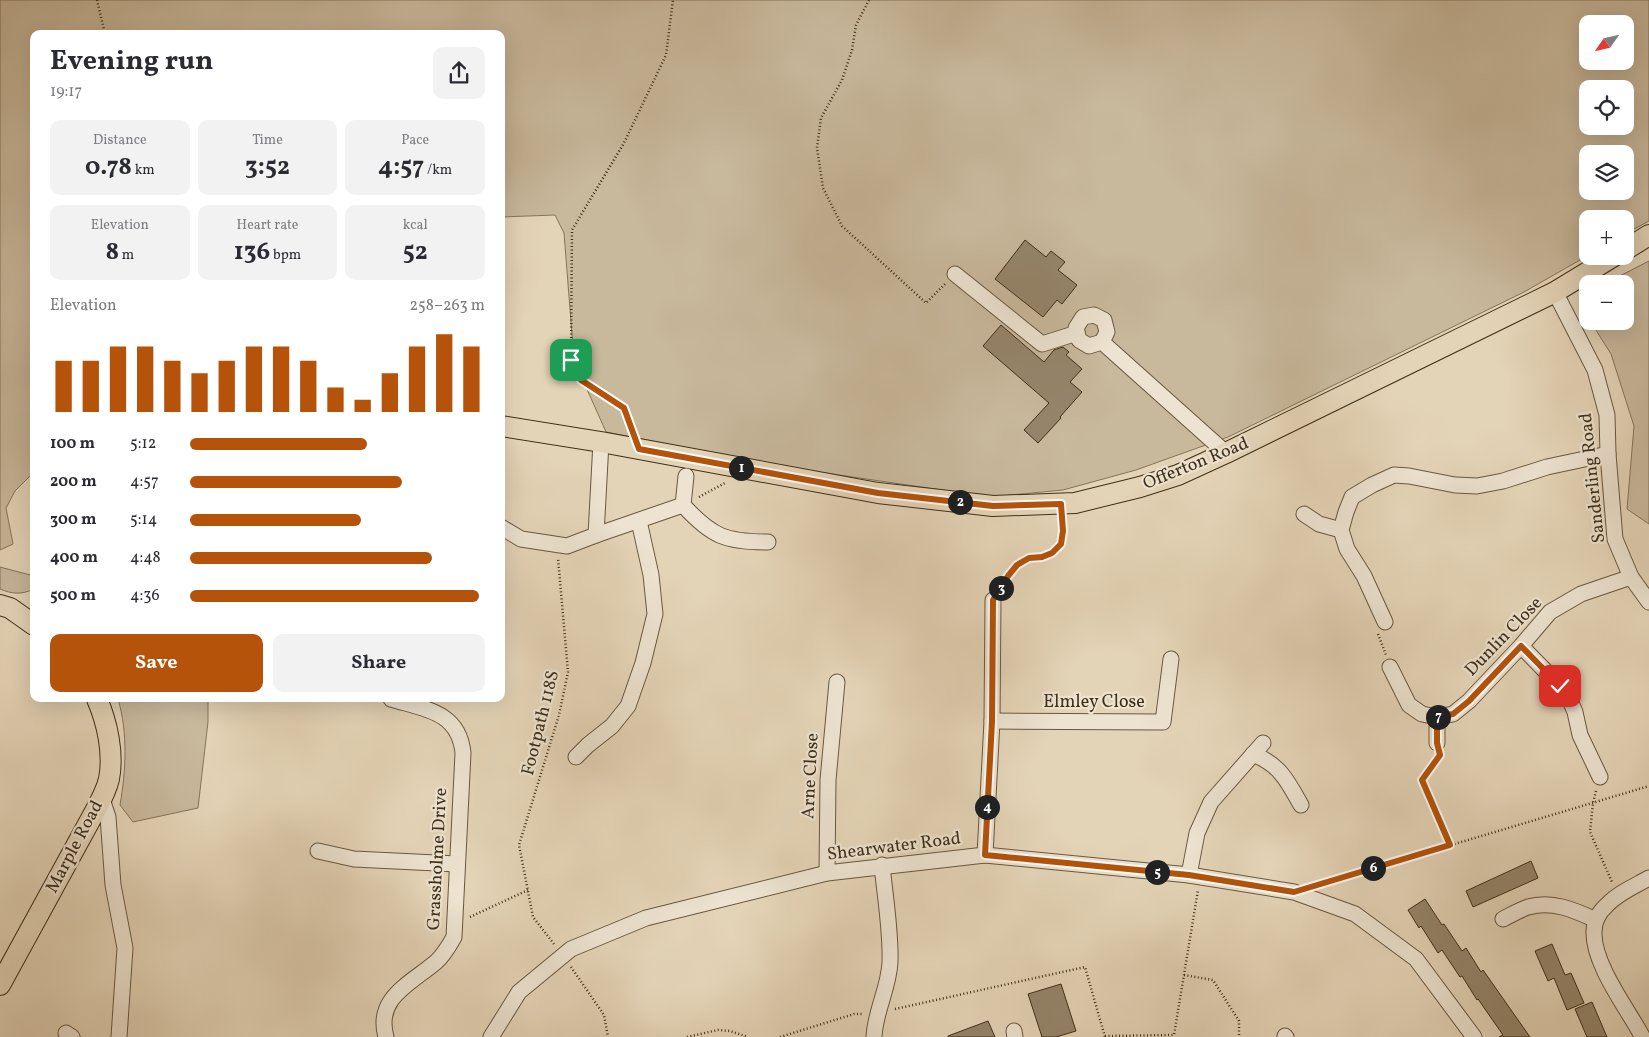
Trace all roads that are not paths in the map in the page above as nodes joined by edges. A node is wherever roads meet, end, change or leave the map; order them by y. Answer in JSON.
{"nodes":[{"id":1,"x":1649,"y":235,"type":"edge"},
{"id":2,"x":1634,"y":244,"type":"edge"},
{"id":3,"x":1600,"y":265,"type":"edge"},
{"id":4,"x":955,"y":274,"type":"road end"},
{"id":5,"x":1556,"y":292,"type":"junction"},
{"id":6,"x":1077,"y":333,"type":"junction"},
{"id":7,"x":1102,"y":342,"type":"junction"},
{"id":8,"x":505,"y":427,"type":"edge"},
{"id":9,"x":601,"y":442,"type":"junction"},
{"id":10,"x":1226,"y":454,"type":"junction"},
{"id":11,"x":1608,"y":454,"type":"junction"},
{"id":12,"x":686,"y":476,"type":"dead end"},
{"id":13,"x":683,"y":505,"type":"junction"},
{"id":14,"x":1304,"y":514,"type":"dead end"},
{"id":15,"x":639,"y":520,"type":"junction"},
{"id":16,"x":505,"y":529,"type":"edge"},
{"id":17,"x":1341,"y":530,"type":"junction"},
{"id":18,"x":596,"y":535,"type":"junction"},
{"id":19,"x":768,"y":542,"type":"dead end"},
{"id":20,"x":1631,"y":577,"type":"junction"},
{"id":21,"x":993,"y":600,"type":"road end"},
{"id":22,"x":1649,"y":602,"type":"edge"},
{"id":23,"x":0,"y":605,"type":"edge"},
{"id":24,"x":30,"y":618,"type":"edge"},
{"id":25,"x":1385,"y":622,"type":"road end"},
{"id":26,"x":1521,"y":646,"type":"junction"},
{"id":27,"x":1171,"y":659,"type":"dead end"},
{"id":28,"x":1390,"y":667,"type":"road end"},
{"id":29,"x":837,"y":682,"type":"dead end"},
{"id":30,"x":98,"y":702,"type":"edge"},
{"id":31,"x":401,"y":702,"type":"edge"},
{"id":32,"x":1437,"y":717,"type":"junction"},
{"id":33,"x":992,"y":721,"type":"junction"},
{"id":34,"x":1437,"y":743,"type":"road end"},
{"id":35,"x":576,"y":757,"type":"dead end"},
{"id":36,"x":1600,"y":777,"type":"road end"},
{"id":37,"x":1301,"y":805,"type":"dead end"},
{"id":38,"x":105,"y":808,"type":"junction"},
{"id":39,"x":318,"y":851,"type":"dead end"},
{"id":40,"x":985,"y":855,"type":"junction"},
{"id":41,"x":457,"y":864,"type":"junction"},
{"id":42,"x":882,"y":865,"type":"junction"},
{"id":43,"x":827,"y":872,"type":"junction"},
{"id":44,"x":1194,"y":876,"type":"junction"},
{"id":45,"x":1649,"y":878,"type":"edge"},
{"id":46,"x":1512,"y":917,"type":"dead end"},
{"id":47,"x":1596,"y":920,"type":"junction"},
{"id":48,"x":0,"y":986,"type":"edge"},
{"id":49,"x":1646,"y":1030,"type":"edge"},
{"id":50,"x":119,"y":1037,"type":"edge"},
{"id":51,"x":386,"y":1037,"type":"edge"},
{"id":52,"x":491,"y":1037,"type":"edge"},
{"id":53,"x":874,"y":1037,"type":"edge"},
{"id":54,"x":1474,"y":1037,"type":"edge"}],
"edges":[{"from":1,"to":2,"type":"main road"},
{"from":3,"to":5,"type":"main road","name":"Offerton Road"},
{"from":4,"to":6,"type":"street"},
{"from":5,"to":10,"type":"main road","name":"Offerton Road"},
{"from":5,"to":11,"type":"street","name":"Sanderling Road"},
{"from":6,"to":7,"type":"street"},
{"from":6,"to":7,"type":"street"},
{"from":7,"to":10,"type":"street"},
{"from":8,"to":9,"type":"main road","name":"Offerton Road"},
{"from":9,"to":10,"type":"main road","name":"Offerton Road"},
{"from":9,"to":18,"type":"street"},
{"from":11,"to":17,"type":"street"},
{"from":11,"to":20,"type":"street","name":"Sanderling Road"},
{"from":12,"to":13,"type":"street"},
{"from":13,"to":15,"type":"street"},
{"from":13,"to":19,"type":"street"},
{"from":14,"to":17,"type":"street"},
{"from":15,"to":18,"type":"street"},
{"from":15,"to":35,"type":"street"},
{"from":16,"to":18,"type":"street"},
{"from":17,"to":25,"type":"street"},
{"from":20,"to":22,"type":"street","name":"Sanderling Road"},
{"from":20,"to":26,"type":"street","name":"Dunlin Close"},
{"from":21,"to":33,"type":"street"},
{"from":23,"to":24,"type":"main road"},
{"from":26,"to":32,"type":"street","name":"Dunlin Close"},
{"from":26,"to":36,"type":"street"},
{"from":27,"to":33,"type":"street","name":"Elmley Close"},
{"from":28,"to":32,"type":"street"},
{"from":29,"to":43,"type":"street","name":"Arne Close"},
{"from":30,"to":38,"type":"main road","name":"Marple Road"},
{"from":31,"to":41,"type":"street","name":"Grassholme Drive"},
{"from":32,"to":34,"type":"street"},
{"from":33,"to":40,"type":"street"},
{"from":37,"to":44,"type":"street"},
{"from":38,"to":48,"type":"main road","name":"Marple Road"},
{"from":38,"to":50,"type":"street"},
{"from":39,"to":41,"type":"street"},
{"from":40,"to":42,"type":"street","name":"Shearwater Road"},
{"from":40,"to":44,"type":"street","name":"Shearwater Road"},
{"from":41,"to":51,"type":"street","name":"Grassholme Drive"},
{"from":42,"to":43,"type":"street","name":"Shearwater Road"},
{"from":42,"to":53,"type":"street"},
{"from":43,"to":52,"type":"street","name":"Shearwater Road"},
{"from":44,"to":54,"type":"street","name":"Shearwater Road"},
{"from":45,"to":47,"type":"street"},
{"from":46,"to":47,"type":"street"},
{"from":47,"to":49,"type":"street"}]}
